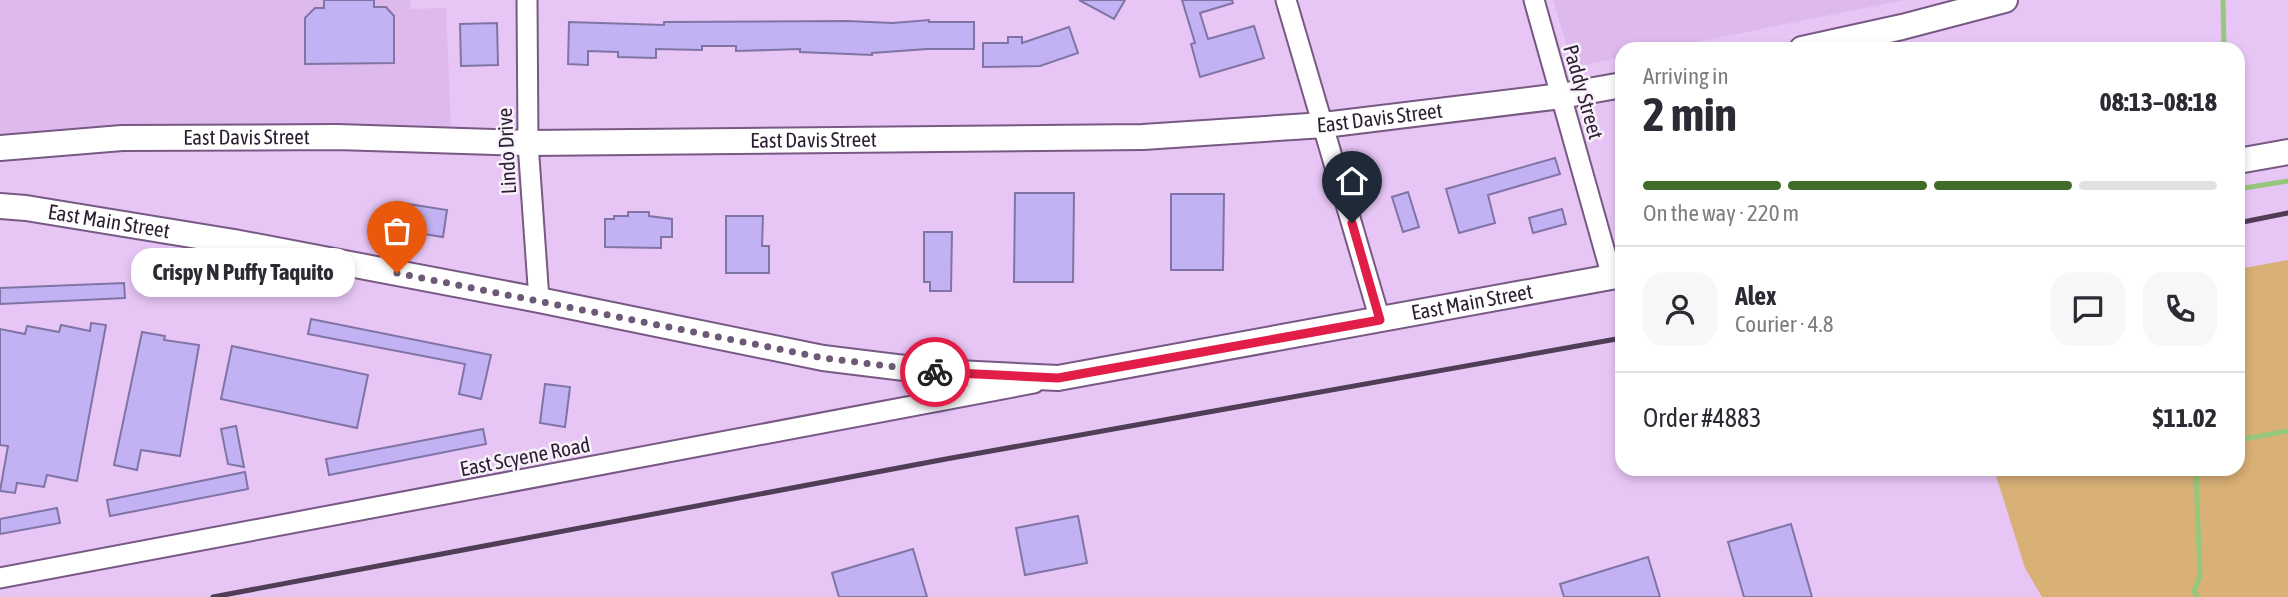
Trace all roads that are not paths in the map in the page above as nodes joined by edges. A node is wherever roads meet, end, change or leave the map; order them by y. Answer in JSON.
{"nodes":[{"id":1,"x":527,"y":0,"type":"edge"},
{"id":2,"x":1286,"y":0,"type":"edge"},
{"id":3,"x":1534,"y":0,"type":"edge"},
{"id":4,"x":2005,"y":0,"type":"edge"},
{"id":5,"x":1834,"y":42,"type":"edge"},
{"id":6,"x":1615,"y":86,"type":"edge"},
{"id":7,"x":1562,"y":96,"type":"junction"},
{"id":8,"x":1324,"y":125,"type":"junction"},
{"id":9,"x":528,"y":143,"type":"junction"},
{"id":10,"x":0,"y":148,"type":"edge"},
{"id":11,"x":2288,"y":152,"type":"edge"},
{"id":12,"x":2245,"y":160,"type":"edge"},
{"id":13,"x":0,"y":206,"type":"edge"},
{"id":14,"x":1615,"y":269,"type":"edge"},
{"id":15,"x":1615,"y":276,"type":"edge"},
{"id":16,"x":539,"y":300,"type":"junction"},
{"id":17,"x":1380,"y":320,"type":"junction"},
{"id":18,"x":1058,"y":378,"type":"junction"},
{"id":19,"x":0,"y":578,"type":"edge"}],
"edges":[{"from":1,"to":9,"type":"street","name":"Lindo Drive"},
{"from":2,"to":8,"type":"street"},
{"from":3,"to":7,"type":"street","name":"Paddy Street"},
{"from":4,"to":5,"type":"main road"},
{"from":6,"to":7,"type":"main road","name":"East Davis Street"},
{"from":7,"to":8,"type":"main road","name":"East Davis Street"},
{"from":7,"to":14,"type":"street","name":"Paddy Street"},
{"from":8,"to":9,"type":"main road","name":"East Davis Street"},
{"from":8,"to":17,"type":"street"},
{"from":9,"to":10,"type":"main road","name":"East Davis Street"},
{"from":9,"to":16,"type":"street","name":"Lindo Drive"},
{"from":11,"to":12,"type":"main road"},
{"from":13,"to":16,"type":"main road","name":"East Main Street"},
{"from":15,"to":17,"type":"main road","name":"East Main Street"},
{"from":16,"to":18,"type":"main road","name":"East Main Street"},
{"from":17,"to":18,"type":"main road","name":"East Main Street"},
{"from":18,"to":19,"type":"street","name":"East Scyene Road"}]}
